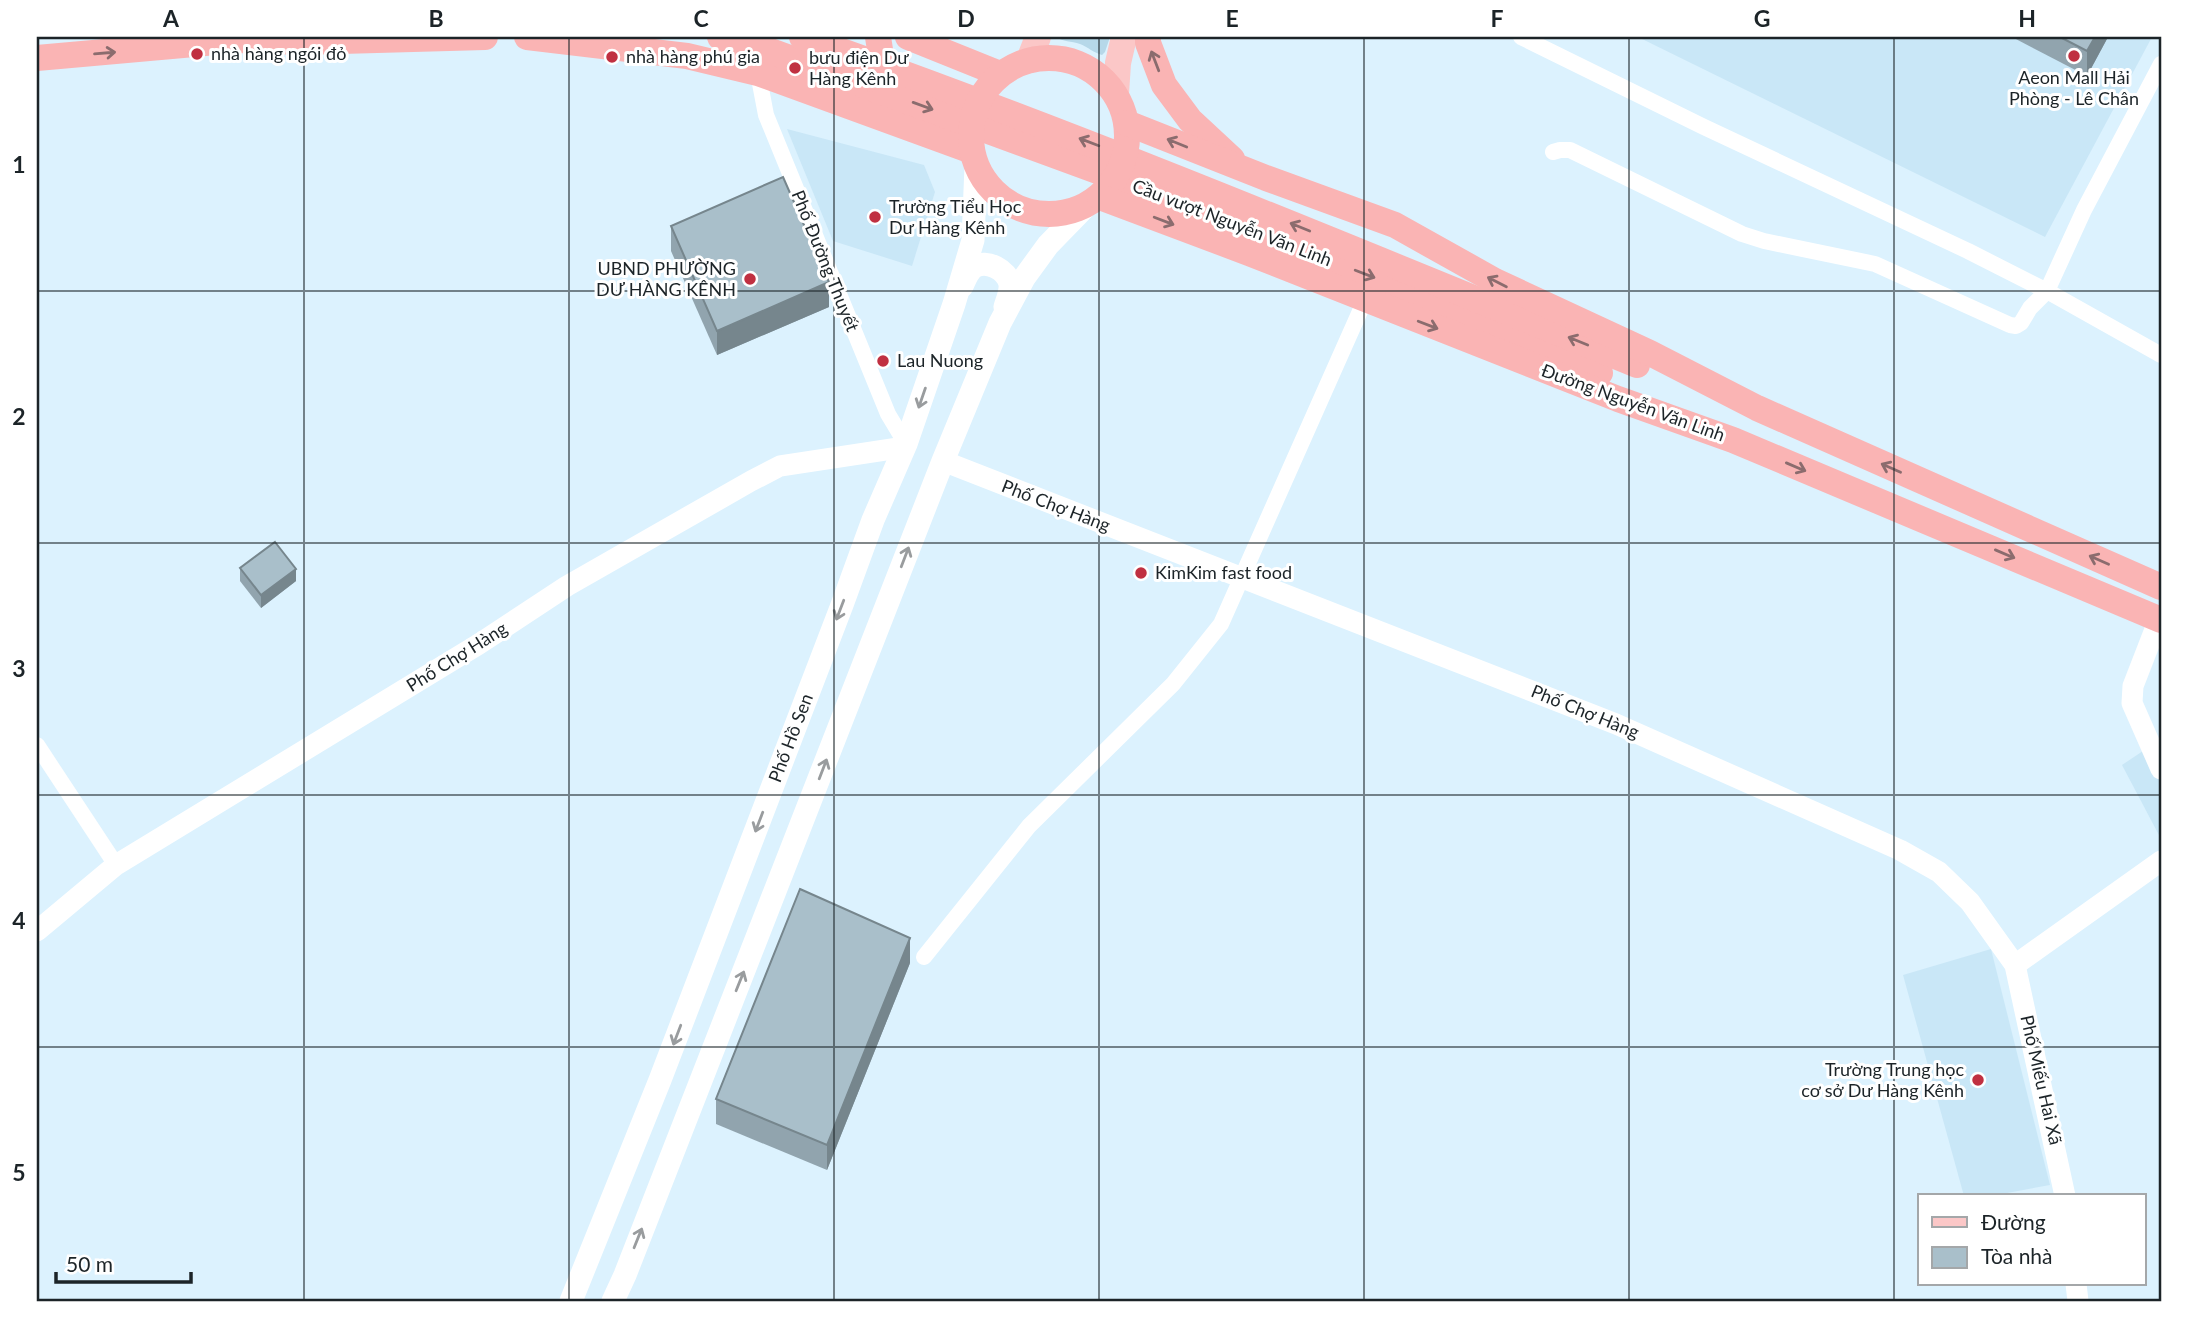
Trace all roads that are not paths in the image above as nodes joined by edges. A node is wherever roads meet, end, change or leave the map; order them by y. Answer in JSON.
{"nodes":[{"id":1,"x":485,"y":37,"type":"edge"},
{"id":2,"x":527,"y":37,"type":"edge"},
{"id":3,"x":720,"y":37,"type":"edge"},
{"id":4,"x":802,"y":37,"type":"edge"},
{"id":5,"x":878,"y":37,"type":"edge"},
{"id":6,"x":908,"y":37,"type":"edge"},
{"id":7,"x":1124,"y":37,"type":"edge"},
{"id":8,"x":1148,"y":37,"type":"edge"},
{"id":9,"x":1521,"y":37,"type":"edge"},
{"id":10,"x":250,"y":38,"type":"edge"},
{"id":11,"x":1033,"y":48,"type":"edge"},
{"id":12,"x":37,"y":58,"type":"edge"},
{"id":13,"x":2161,"y":64,"type":"edge"},
{"id":14,"x":758,"y":73,"type":"junction"},
{"id":15,"x":1000,"y":74,"type":"junction"},
{"id":16,"x":1116,"y":94,"type":"junction"},
{"id":17,"x":835,"y":101,"type":"junction"},
{"id":18,"x":1127,"y":123,"type":"junction"},
{"id":19,"x":1553,"y":152,"type":"dead end"},
{"id":20,"x":974,"y":158,"type":"junction"},
{"id":21,"x":1255,"y":174,"type":"junction"},
{"id":22,"x":1092,"y":202,"type":"junction"},
{"id":23,"x":1250,"y":253,"type":"junction"},
{"id":24,"x":2047,"y":291,"type":"junction"},
{"id":25,"x":1365,"y":300,"type":"junction"},
{"id":26,"x":954,"y":304,"type":"junction"},
{"id":27,"x":1000,"y":323,"type":"junction"},
{"id":28,"x":2161,"y":355,"type":"edge"},
{"id":29,"x":1757,"y":408,"type":"junction"},
{"id":30,"x":1732,"y":440,"type":"junction"},
{"id":31,"x":905,"y":445,"type":"junction"},
{"id":32,"x":943,"y":461,"type":"junction"},
{"id":33,"x":1240,"y":578,"type":"junction"},
{"id":34,"x":2161,"y":587,"type":"edge"},
{"id":35,"x":2160,"y":619,"type":"edge"},
{"id":36,"x":37,"y":745,"type":"edge"},
{"id":37,"x":2161,"y":769,"type":"edge"},
{"id":38,"x":2161,"y":861,"type":"edge"},
{"id":39,"x":116,"y":865,"type":"junction"},
{"id":40,"x":37,"y":931,"type":"edge"},
{"id":41,"x":923,"y":957,"type":"dead end"},
{"id":42,"x":2015,"y":965,"type":"junction"},
{"id":43,"x":2065,"y":1194,"type":"edge"},
{"id":44,"x":574,"y":1300,"type":"edge"},
{"id":45,"x":613,"y":1301,"type":"edge"}],
"edges":[{"from":1,"to":10,"type":"highway"},
{"from":2,"to":14,"type":"highway"},
{"from":3,"to":30,"type":"highway","name":"Cầu vượt Nguyễn Văn Linh","one_way":true},
{"from":29,"to":4,"type":"highway","name":"Cầu vượt Nguyễn Văn Linh","one_way":true},
{"from":5,"to":17,"type":"highway"},
{"from":6,"to":15,"type":"highway"},
{"from":7,"to":16,"type":"main road"},
{"from":21,"to":8,"type":"highway","one_way":true},
{"from":9,"to":24,"type":"street"},
{"from":12,"to":10,"type":"highway","one_way":true},
{"from":11,"to":15,"type":"highway"},
{"from":11,"to":16,"type":"highway"},
{"from":13,"to":24,"type":"street"},
{"from":14,"to":17,"type":"highway"},
{"from":14,"to":31,"type":"street","name":"Phố Đường Thuyết"},
{"from":15,"to":20,"type":"highway"},
{"from":16,"to":18,"type":"highway"},
{"from":17,"to":20,"type":"highway"},
{"from":21,"to":18,"type":"highway","one_way":true},
{"from":18,"to":22,"type":"highway"},
{"from":19,"to":24,"type":"street"},
{"from":20,"to":22,"type":"highway"},
{"from":20,"to":26,"type":"main road","name":"Phố Hồ Sen"},
{"from":21,"to":23,"type":"highway"},
{"from":29,"to":21,"type":"highway","one_way":true},
{"from":22,"to":23,"type":"highway","name":"Đường Nguyễn Văn Linh","one_way":true},
{"from":22,"to":27,"type":"main road"},
{"from":23,"to":25,"type":"highway","name":"Đường Nguyễn Văn Linh"},
{"from":24,"to":28,"type":"street"},
{"from":25,"to":30,"type":"highway","name":"Đường Nguyễn Văn Linh","one_way":true},
{"from":25,"to":33,"type":"street"},
{"from":26,"to":27,"type":"main road"},
{"from":26,"to":31,"type":"main road","name":"Phố Hồ Sen","one_way":true},
{"from":27,"to":32,"type":"main road"},
{"from":34,"to":29,"type":"highway","one_way":true},
{"from":30,"to":35,"type":"highway","name":"Đường Nguyễn Văn Linh","one_way":true},
{"from":31,"to":39,"type":"street","name":"Phố Chợ Hàng"},
{"from":31,"to":44,"type":"main road","name":"Phố Hồ Sen","one_way":true},
{"from":32,"to":33,"type":"street","name":"Phố Chợ Hàng"},
{"from":45,"to":32,"type":"main road","one_way":true},
{"from":33,"to":41,"type":"street"},
{"from":33,"to":42,"type":"street","name":"Phố Chợ Hàng"},
{"from":35,"to":37,"type":"street"},
{"from":36,"to":39,"type":"street"},
{"from":38,"to":42,"type":"street"},
{"from":39,"to":40,"type":"street","name":"Phố Chợ Hàng"},
{"from":42,"to":43,"type":"street","name":"Phố Miếu Hai Xã"}]}
